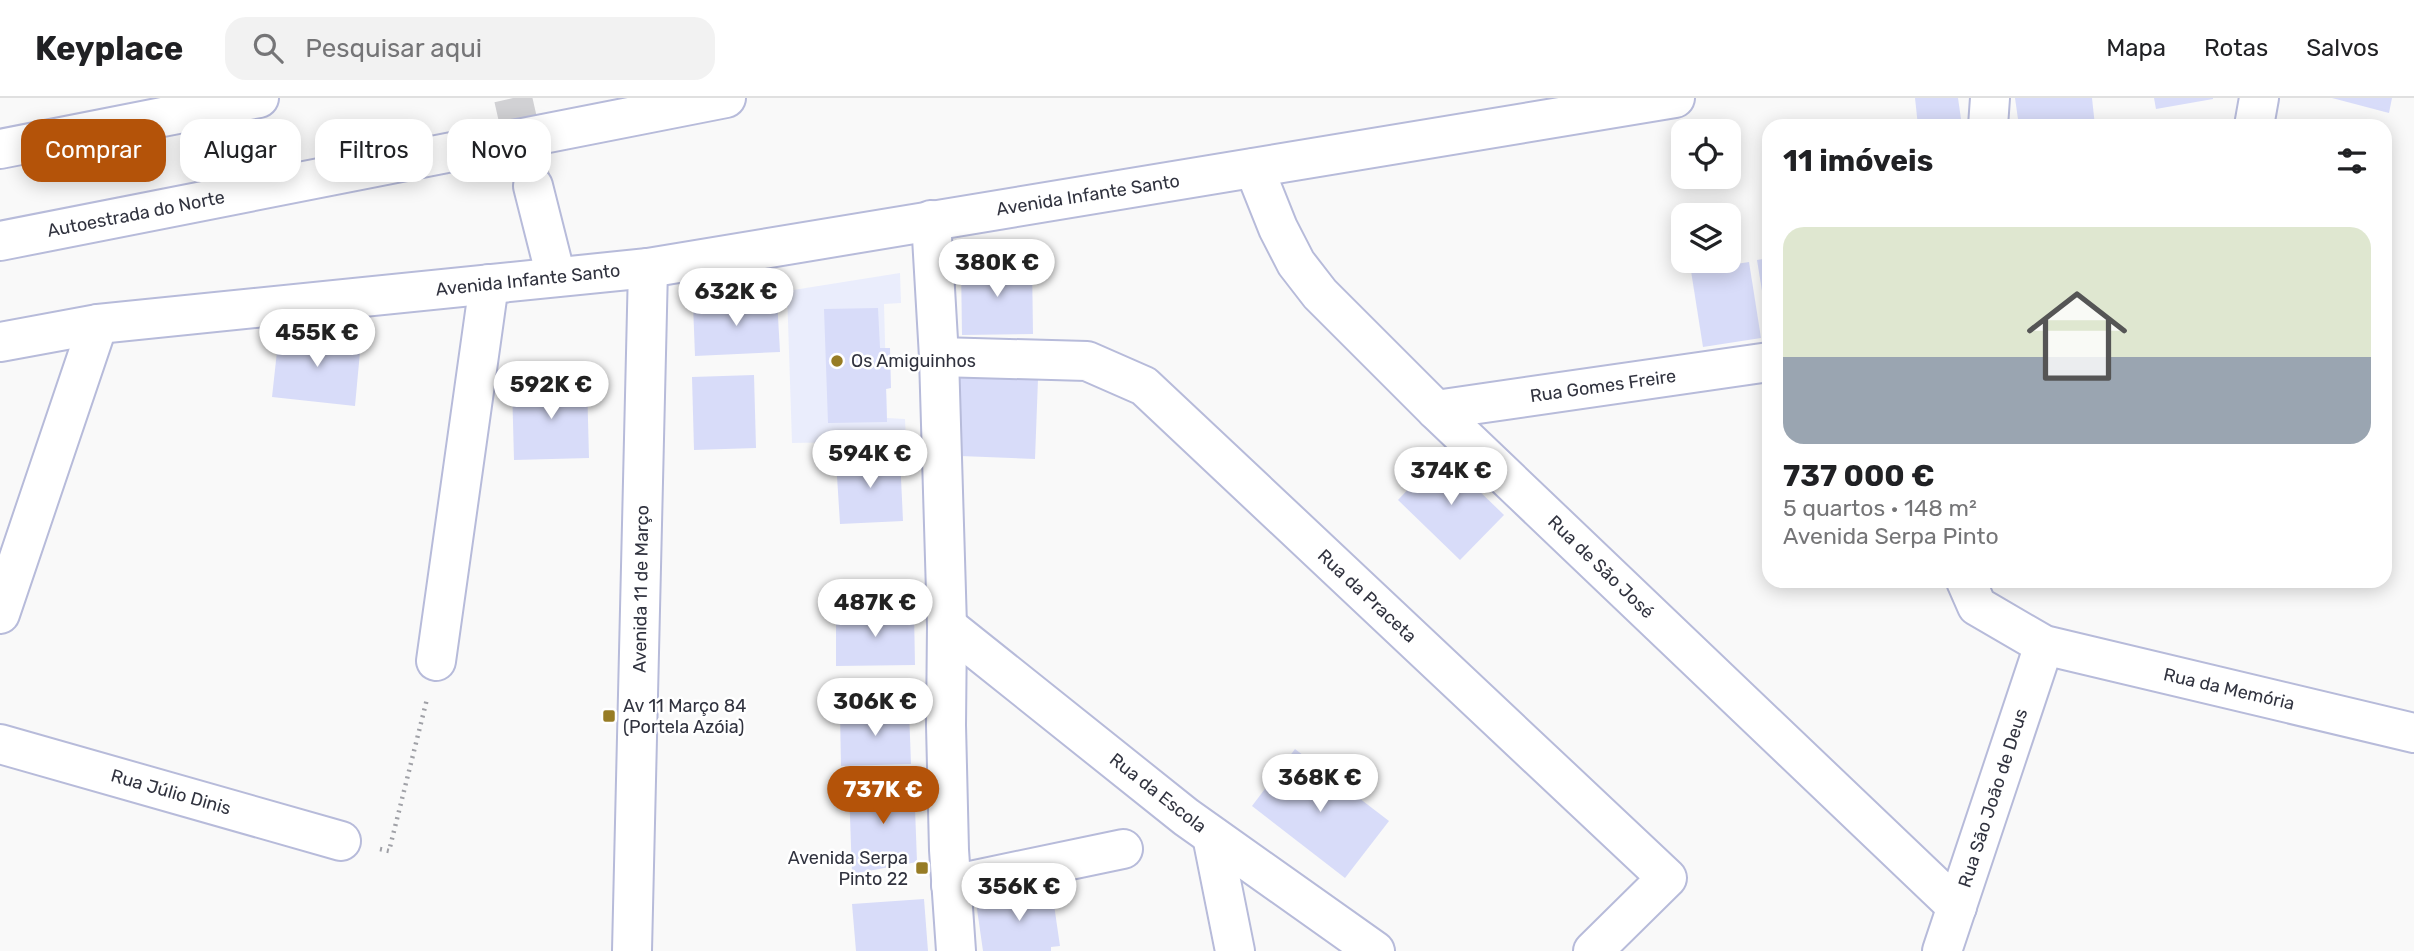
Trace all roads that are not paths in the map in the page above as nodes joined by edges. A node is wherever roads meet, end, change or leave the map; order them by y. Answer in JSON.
{"nodes":[{"id":1,"x":258,"y":98,"type":"edge"},
{"id":2,"x":726,"y":98,"type":"edge"},
{"id":3,"x":1675,"y":98,"type":"edge"},
{"id":4,"x":1990,"y":98,"type":"edge"},
{"id":5,"x":2259,"y":98,"type":"edge"},
{"id":6,"x":1988,"y":119,"type":"edge"},
{"id":7,"x":2255,"y":119,"type":"edge"},
{"id":8,"x":0,"y":149,"type":"edge"},
{"id":9,"x":1254,"y":168,"type":"junction"},
{"id":10,"x":533,"y":186,"type":"tunnel mouth"},
{"id":11,"x":931,"y":220,"type":"junction"},
{"id":12,"x":0,"y":241,"type":"edge"},
{"id":13,"x":648,"y":268,"type":"junction"},
{"id":14,"x":555,"y":277,"type":"junction"},
{"id":15,"x":489,"y":284,"type":"junction"},
{"id":16,"x":98,"y":324,"type":"junction"},
{"id":17,"x":0,"y":342,"type":"edge"},
{"id":18,"x":939,"y":357,"type":"junction"},
{"id":19,"x":1762,"y":363,"type":"edge"},
{"id":20,"x":1436,"y":410,"type":"junction"},
{"id":21,"x":1969,"y":588,"type":"edge"},
{"id":22,"x":0,"y":614,"type":"edge"},
{"id":23,"x":947,"y":626,"type":"junction"},
{"id":24,"x":2044,"y":645,"type":"junction"},
{"id":25,"x":436,"y":661,"type":"road end"},
{"id":26,"x":2414,"y":733,"type":"edge"},
{"id":27,"x":0,"y":744,"type":"edge"},
{"id":28,"x":1212,"y":836,"type":"junction"},
{"id":29,"x":341,"y":841,"type":"road end"},
{"id":30,"x":1123,"y":849,"type":"dead end"},
{"id":31,"x":951,"y":885,"type":"junction"},
{"id":32,"x":1957,"y":907,"type":"junction"},
{"id":33,"x":632,"y":951,"type":"edge"},
{"id":34,"x":956,"y":951,"type":"edge"},
{"id":35,"x":1235,"y":951,"type":"edge"},
{"id":36,"x":1376,"y":951,"type":"edge"},
{"id":37,"x":1592,"y":951,"type":"edge"},
{"id":38,"x":1942,"y":951,"type":"edge"}],
"edges":[{"from":1,"to":8,"type":"main road"},
{"from":2,"to":12,"type":"main road","name":"Autoestrada do Norte"},
{"from":3,"to":9,"type":"main road","name":"Avenida Infante Santo"},
{"from":4,"to":6,"type":"main road"},
{"from":5,"to":7,"type":"main road"},
{"from":9,"to":11,"type":"main road","name":"Avenida Infante Santo"},
{"from":9,"to":20,"type":"main road","name":"Rua de São José"},
{"from":10,"to":14,"type":"main road"},
{"from":11,"to":13,"type":"main road","name":"Avenida Infante Santo"},
{"from":11,"to":18,"type":"main road"},
{"from":13,"to":14,"type":"main road","name":"Avenida Infante Santo"},
{"from":13,"to":33,"type":"main road","name":"Avenida 11 de Março"},
{"from":14,"to":15,"type":"main road","name":"Avenida Infante Santo"},
{"from":15,"to":16,"type":"main road","name":"Avenida Infante Santo"},
{"from":15,"to":25,"type":"main road"},
{"from":16,"to":17,"type":"main road","name":"Avenida Infante Santo"},
{"from":16,"to":22,"type":"main road"},
{"from":18,"to":23,"type":"main road"},
{"from":18,"to":37,"type":"main road","name":"Rua da Praceta"},
{"from":19,"to":20,"type":"main road","name":"Rua Gomes Freire"},
{"from":20,"to":32,"type":"main road","name":"Rua de São José"},
{"from":21,"to":24,"type":"main road","name":"Rua da Memória"},
{"from":23,"to":28,"type":"main road","name":"Rua da Escola"},
{"from":23,"to":31,"type":"main road"},
{"from":24,"to":26,"type":"main road","name":"Rua da Memória"},
{"from":24,"to":32,"type":"main road","name":"Rua São João de Deus"},
{"from":27,"to":29,"type":"main road","name":"Rua Júlio Dinis"},
{"from":28,"to":35,"type":"main road"},
{"from":28,"to":36,"type":"main road","name":"Rua da Escola"},
{"from":30,"to":31,"type":"main road"},
{"from":31,"to":34,"type":"main road"},
{"from":32,"to":38,"type":"main road","name":"Rua São João de Deus"}]}
